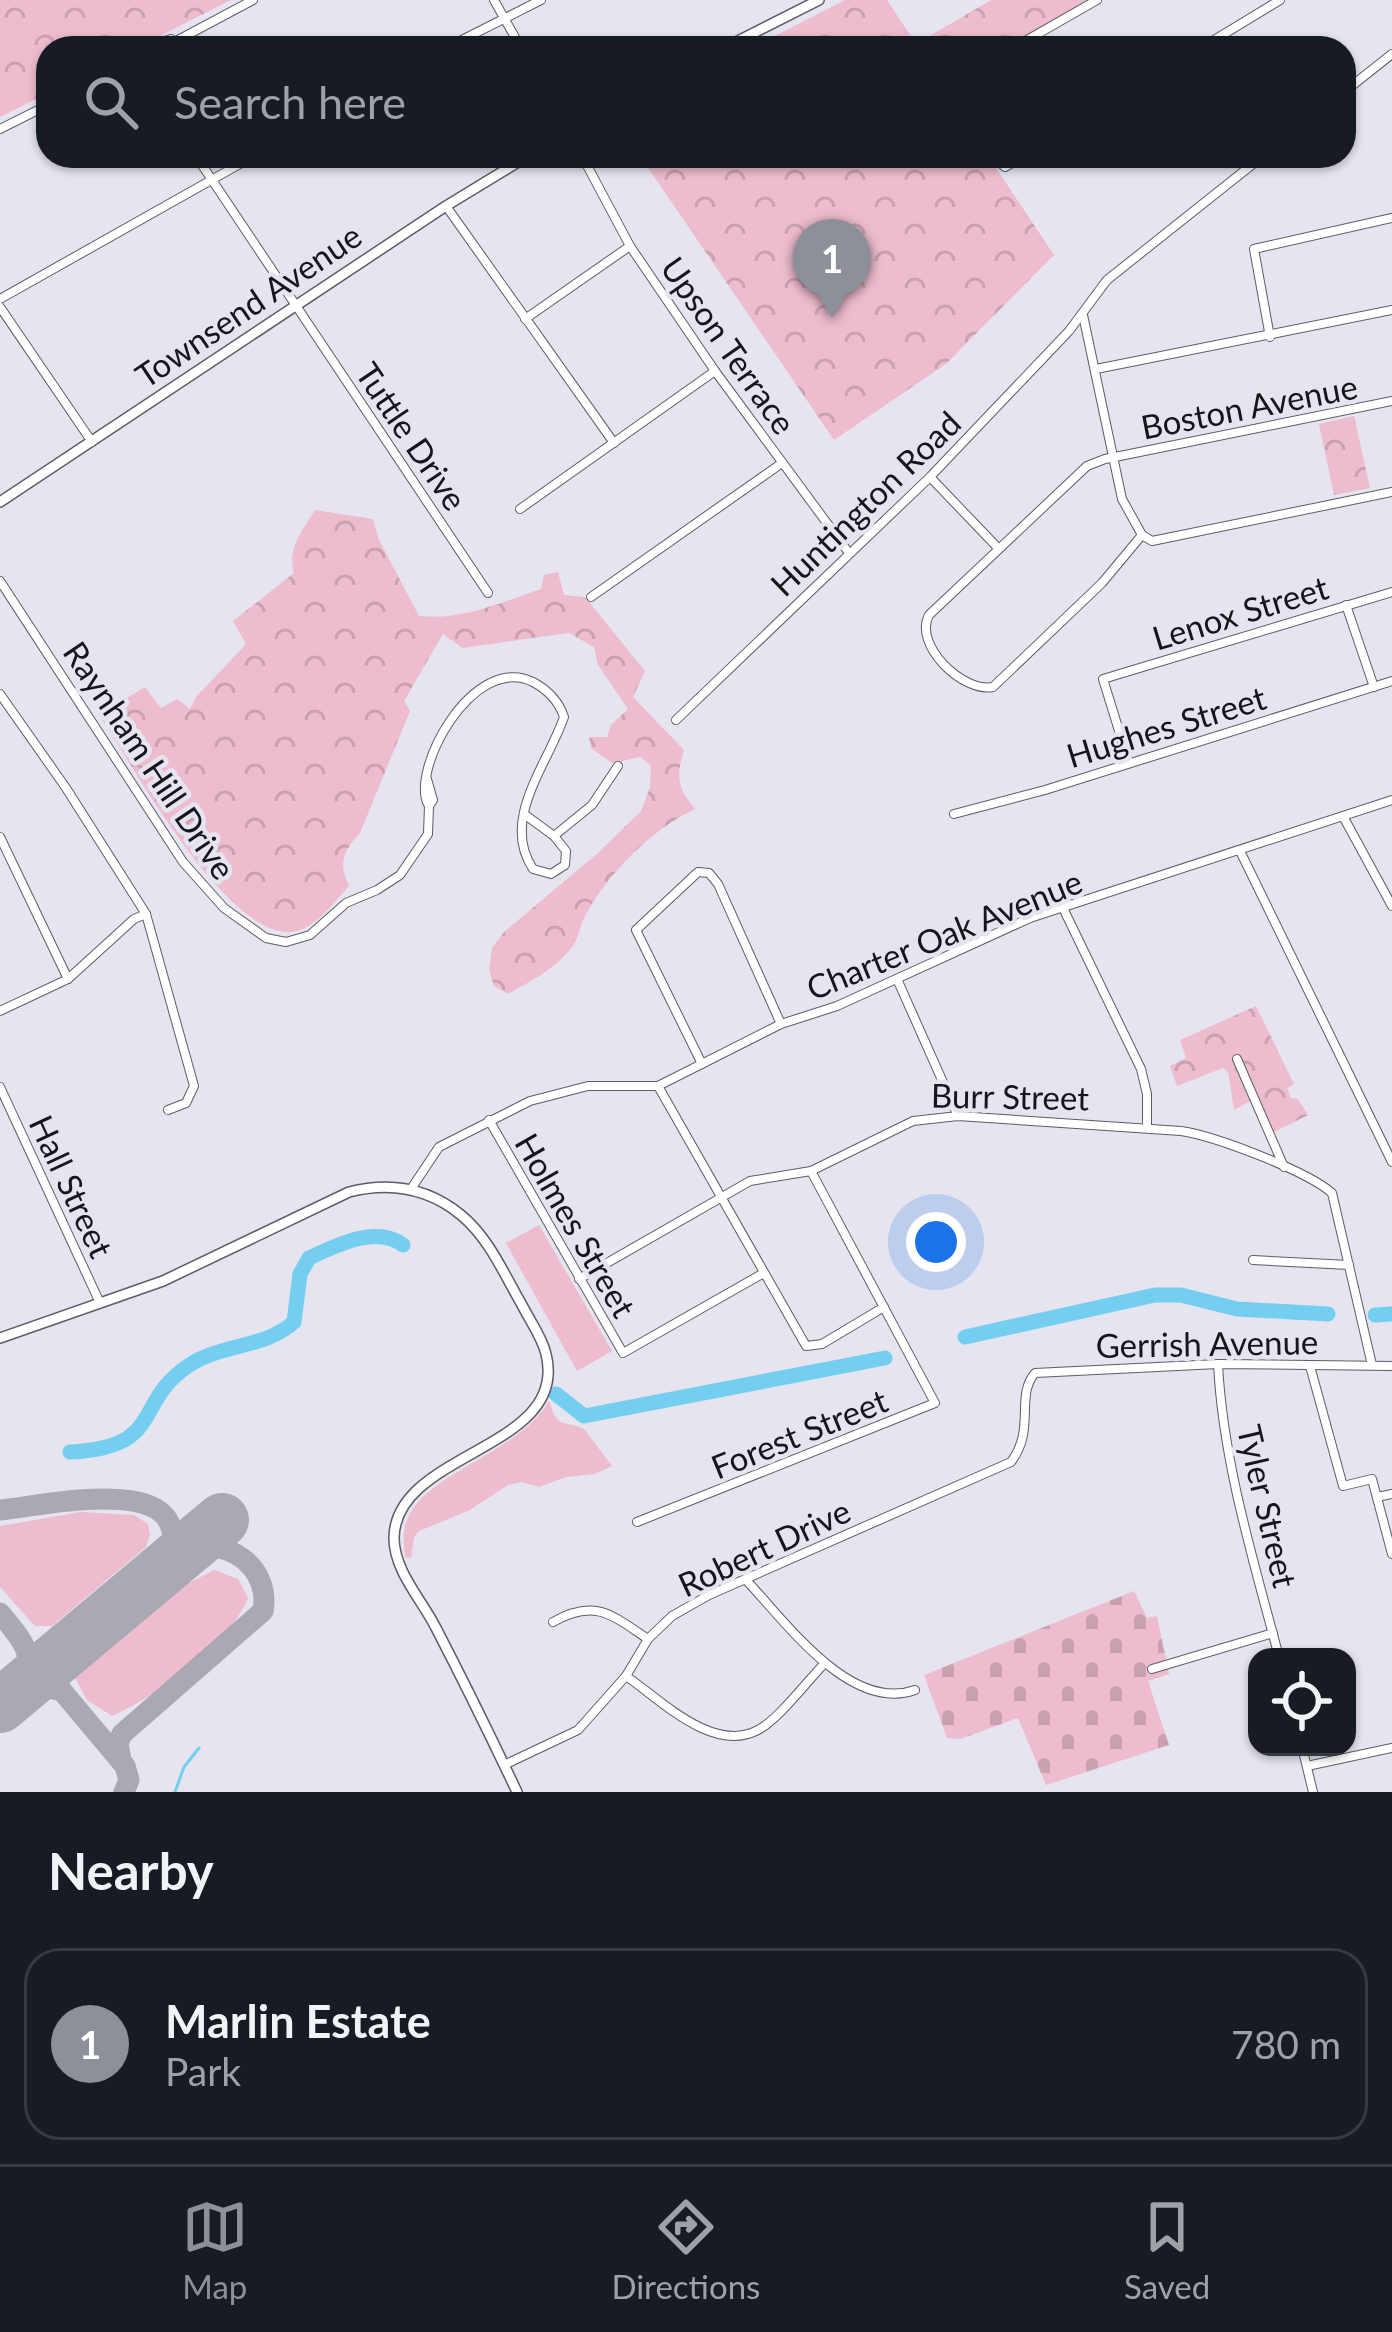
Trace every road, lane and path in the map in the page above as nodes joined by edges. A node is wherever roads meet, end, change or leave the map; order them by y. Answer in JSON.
{"nodes":[{"id":1,"x":253,"y":0,"type":"edge"},
{"id":2,"x":494,"y":0,"type":"edge"},
{"id":3,"x":541,"y":0,"type":"edge"},
{"id":4,"x":819,"y":0,"type":"edge"},
{"id":5,"x":1097,"y":0,"type":"edge"},
{"id":6,"x":1280,"y":0,"type":"edge"},
{"id":7,"x":503,"y":17,"type":"junction"},
{"id":8,"x":182,"y":36,"type":"edge"},
{"id":9,"x":468,"y":36,"type":"edge"},
{"id":10,"x":513,"y":36,"type":"edge"},
{"id":11,"x":748,"y":36,"type":"edge"},
{"id":12,"x":1034,"y":36,"type":"edge"},
{"id":13,"x":1221,"y":36,"type":"edge"},
{"id":14,"x":1392,"y":54,"type":"edge"},
{"id":15,"x":1356,"y":82,"type":"edge"},
{"id":16,"x":36,"y":111,"type":"edge"},
{"id":17,"x":0,"y":129,"type":"edge"},
{"id":18,"x":204,"y":168,"type":"edge"},
{"id":19,"x":232,"y":168,"type":"edge"},
{"id":20,"x":508,"y":168,"type":"edge"},
{"id":21,"x":588,"y":168,"type":"edge"},
{"id":22,"x":1248,"y":168,"type":"edge"},
{"id":23,"x":211,"y":180,"type":"junction"},
{"id":24,"x":446,"y":206,"type":"junction"},
{"id":25,"x":1392,"y":218,"type":"edge"},
{"id":26,"x":630,"y":246,"type":"junction"},
{"id":27,"x":0,"y":303,"type":"edge"},
{"id":28,"x":296,"y":306,"type":"junction"},
{"id":29,"x":1392,"y":310,"type":"edge"},
{"id":30,"x":1083,"y":315,"type":"junction"},
{"id":31,"x":525,"y":319,"type":"junction"},
{"id":32,"x":1270,"y":337,"type":"junction"},
{"id":33,"x":1096,"y":369,"type":"junction"},
{"id":34,"x":715,"y":371,"type":"junction"},
{"id":35,"x":1392,"y":401,"type":"edge"},
{"id":36,"x":92,"y":442,"type":"junction"},
{"id":37,"x":614,"y":443,"type":"junction"},
{"id":38,"x":1115,"y":458,"type":"junction"},
{"id":39,"x":782,"y":463,"type":"junction"},
{"id":40,"x":930,"y":477,"type":"junction"},
{"id":41,"x":1392,"y":492,"type":"edge"},
{"id":42,"x":0,"y":502,"type":"edge"},
{"id":43,"x":520,"y":509,"type":"dead end"},
{"id":44,"x":1142,"y":535,"type":"junction"},
{"id":45,"x":998,"y":548,"type":"junction"},
{"id":46,"x":849,"y":554,"type":"junction"},
{"id":47,"x":0,"y":581,"type":"edge"},
{"id":48,"x":1392,"y":592,"type":"edge"},
{"id":49,"x":488,"y":593,"type":"dead end"},
{"id":50,"x":591,"y":597,"type":"dead end"},
{"id":51,"x":1346,"y":605,"type":"junction"},
{"id":52,"x":1392,"y":681,"type":"edge"},
{"id":53,"x":1374,"y":687,"type":"junction"},
{"id":54,"x":0,"y":694,"type":"edge"},
{"id":55,"x":676,"y":720,"type":"dead end"},
{"id":56,"x":1129,"y":763,"type":"junction"},
{"id":57,"x":619,"y":766,"type":"dead end"},
{"id":58,"x":1392,"y":800,"type":"edge"},
{"id":59,"x":524,"y":814,"type":"junction"},
{"id":60,"x":954,"y":814,"type":"dead end"},
{"id":61,"x":1343,"y":817,"type":"junction"},
{"id":62,"x":554,"y":836,"type":"junction"},
{"id":63,"x":0,"y":837,"type":"edge"},
{"id":64,"x":1239,"y":850,"type":"junction"},
{"id":65,"x":1392,"y":906,"type":"edge"},
{"id":66,"x":1063,"y":908,"type":"junction"},
{"id":67,"x":146,"y":914,"type":"junction"},
{"id":68,"x":68,"y":979,"type":"junction"},
{"id":69,"x":897,"y":979,"type":"junction"},
{"id":70,"x":0,"y":1011,"type":"edge"},
{"id":71,"x":782,"y":1024,"type":"junction"},
{"id":72,"x":1237,"y":1059,"type":"dead end"},
{"id":73,"x":702,"y":1064,"type":"junction"},
{"id":74,"x":658,"y":1085,"type":"junction"},
{"id":75,"x":0,"y":1087,"type":"edge"},
{"id":76,"x":168,"y":1110,"type":"dead end"},
{"id":77,"x":958,"y":1116,"type":"junction"},
{"id":78,"x":489,"y":1120,"type":"junction"},
{"id":79,"x":1147,"y":1127,"type":"junction"},
{"id":80,"x":1392,"y":1162,"type":"edge"},
{"id":81,"x":1285,"y":1169,"type":"junction"},
{"id":82,"x":811,"y":1171,"type":"junction"},
{"id":83,"x":411,"y":1189,"type":"junction"},
{"id":84,"x":722,"y":1198,"type":"junction"},
{"id":85,"x":1252,"y":1260,"type":"dead end"},
{"id":86,"x":1349,"y":1265,"type":"junction"},
{"id":87,"x":762,"y":1274,"type":"junction"},
{"id":88,"x":579,"y":1279,"type":"junction"},
{"id":89,"x":100,"y":1305,"type":"junction"},
{"id":90,"x":884,"y":1307,"type":"junction"},
{"id":91,"x":0,"y":1338,"type":"edge"},
{"id":92,"x":1218,"y":1364,"type":"junction"},
{"id":93,"x":1372,"y":1365,"type":"junction"},
{"id":94,"x":1310,"y":1366,"type":"junction"},
{"id":95,"x":1392,"y":1366,"type":"edge"},
{"id":96,"x":1027,"y":1382,"type":"joint"},
{"id":97,"x":1392,"y":1494,"type":"edge"},
{"id":98,"x":1377,"y":1497,"type":"junction"},
{"id":99,"x":637,"y":1522,"type":"dead end"},
{"id":100,"x":1392,"y":1554,"type":"edge"},
{"id":101,"x":746,"y":1580,"type":"junction"},
{"id":102,"x":553,"y":1622,"type":"dead end"},
{"id":103,"x":1273,"y":1633,"type":"junction"},
{"id":104,"x":648,"y":1639,"type":"junction"},
{"id":105,"x":1277,"y":1648,"type":"edge"},
{"id":106,"x":824,"y":1663,"type":"junction"},
{"id":107,"x":1152,"y":1670,"type":"dead end"},
{"id":108,"x":626,"y":1676,"type":"junction"},
{"id":109,"x":916,"y":1690,"type":"dead end"},
{"id":110,"x":1392,"y":1748,"type":"edge"},
{"id":111,"x":1304,"y":1756,"type":"edge"},
{"id":112,"x":504,"y":1765,"type":"junction"},
{"id":113,"x":1307,"y":1766,"type":"junction"},
{"id":114,"x":518,"y":1792,"type":"edge"},
{"id":115,"x":1313,"y":1792,"type":"edge"}],
"edges":[{"from":1,"to":8,"type":"street"},
{"from":2,"to":7,"type":"street"},
{"from":3,"to":7,"type":"street"},
{"from":4,"to":11,"type":"main road"},
{"from":5,"to":12,"type":"street"},
{"from":6,"to":13,"type":"street"},
{"from":7,"to":9,"type":"street"},
{"from":7,"to":10,"type":"street"},
{"from":14,"to":15,"type":"street"},
{"from":16,"to":17,"type":"street"},
{"from":18,"to":23,"type":"street","name":"Tuttle Drive"},
{"from":19,"to":23,"type":"street"},
{"from":20,"to":24,"type":"main road","name":"Townsend Avenue"},
{"from":21,"to":26,"type":"street","name":"Upson Terrace"},
{"from":22,"to":30,"type":"street","name":"Huntington Road"},
{"from":23,"to":27,"type":"street"},
{"from":23,"to":28,"type":"street","name":"Tuttle Drive"},
{"from":24,"to":28,"type":"main road","name":"Townsend Avenue"},
{"from":24,"to":31,"type":"street"},
{"from":25,"to":32,"type":"street"},
{"from":26,"to":31,"type":"street"},
{"from":26,"to":34,"type":"street","name":"Upson Terrace"},
{"from":27,"to":36,"type":"street"},
{"from":28,"to":36,"type":"main road","name":"Townsend Avenue"},
{"from":28,"to":49,"type":"street","name":"Tuttle Drive"},
{"from":29,"to":32,"type":"street"},
{"from":30,"to":33,"type":"street"},
{"from":30,"to":40,"type":"street","name":"Huntington Road"},
{"from":31,"to":37,"type":"street"},
{"from":32,"to":33,"type":"street"},
{"from":33,"to":38,"type":"street"},
{"from":34,"to":37,"type":"street"},
{"from":34,"to":39,"type":"street","name":"Upson Terrace"},
{"from":35,"to":38,"type":"street","name":"Boston Avenue"},
{"from":36,"to":42,"type":"main road","name":"Townsend Avenue"},
{"from":37,"to":43,"type":"street"},
{"from":38,"to":44,"type":"street"},
{"from":38,"to":45,"type":"street","name":"Boston Avenue"},
{"from":39,"to":46,"type":"street","name":"Upson Terrace"},
{"from":39,"to":50,"type":"street"},
{"from":40,"to":45,"type":"street"},
{"from":40,"to":46,"type":"street","name":"Huntington Road"},
{"from":41,"to":44,"type":"street"},
{"from":44,"to":45,"type":"street","name":"Boston Avenue"},
{"from":46,"to":55,"type":"street","name":"Huntington Road"},
{"from":47,"to":59,"type":"street","name":"Raynham Hill Drive"},
{"from":48,"to":51,"type":"street","name":"Lenox Street"},
{"from":51,"to":53,"type":"street"},
{"from":51,"to":56,"type":"street","name":"Lenox Street"},
{"from":52,"to":53,"type":"street","name":"Hughes Street"},
{"from":53,"to":56,"type":"street","name":"Hughes Street"},
{"from":54,"to":67,"type":"street"},
{"from":56,"to":60,"type":"street","name":"Hughes Street"},
{"from":57,"to":62,"type":"street"},
{"from":58,"to":61,"type":"street","name":"Charter Oak Avenue"},
{"from":59,"to":62,"type":"street"},
{"from":59,"to":62,"type":"street"},
{"from":61,"to":64,"type":"street","name":"Charter Oak Avenue"},
{"from":61,"to":65,"type":"street"},
{"from":63,"to":68,"type":"street"},
{"from":64,"to":66,"type":"street","name":"Charter Oak Avenue"},
{"from":64,"to":80,"type":"street"},
{"from":66,"to":69,"type":"street","name":"Charter Oak Avenue"},
{"from":66,"to":79,"type":"street"},
{"from":67,"to":68,"type":"street"},
{"from":67,"to":76,"type":"street"},
{"from":68,"to":70,"type":"street"},
{"from":69,"to":71,"type":"street","name":"Charter Oak Avenue"},
{"from":69,"to":77,"type":"street"},
{"from":71,"to":73,"type":"street","name":"Charter Oak Avenue"},
{"from":71,"to":73,"type":"street"},
{"from":72,"to":81,"type":"street"},
{"from":73,"to":74,"type":"street","name":"Charter Oak Avenue"},
{"from":74,"to":78,"type":"street"},
{"from":74,"to":84,"type":"street"},
{"from":75,"to":89,"type":"street","name":"Hall Street"},
{"from":77,"to":79,"type":"street","name":"Burr Street"},
{"from":77,"to":82,"type":"street","name":"Burr Street"},
{"from":78,"to":83,"type":"street"},
{"from":78,"to":88,"type":"street","name":"Holmes Street"},
{"from":79,"to":81,"type":"street","name":"Burr Street"},
{"from":81,"to":86,"type":"street","name":"Burr Street"},
{"from":82,"to":84,"type":"street","name":"Burr Street"},
{"from":82,"to":90,"type":"street","name":"Forest Street"},
{"from":83,"to":89,"type":"main road"},
{"from":83,"to":112,"type":"main road"},
{"from":84,"to":87,"type":"street"},
{"from":84,"to":88,"type":"street","name":"Burr Street"},
{"from":85,"to":86,"type":"street"},
{"from":86,"to":93,"type":"street","name":"Burr Street"},
{"from":87,"to":88,"type":"street","name":"Holmes Street"},
{"from":87,"to":90,"type":"street"},
{"from":89,"to":91,"type":"main road"},
{"from":90,"to":99,"type":"street","name":"Forest Street"},
{"from":92,"to":94,"type":"street","name":"Gerrish Avenue"},
{"from":92,"to":96,"type":"street","name":"Gerrish Avenue"},
{"from":92,"to":103,"type":"street","name":"Tyler Street"},
{"from":93,"to":94,"type":"street","name":"Gerrish Avenue"},
{"from":93,"to":95,"type":"street","name":"Gerrish Avenue"},
{"from":94,"to":98,"type":"street"},
{"from":96,"to":101,"type":"street","name":"Robert Drive"},
{"from":97,"to":98,"type":"street"},
{"from":98,"to":100,"type":"street"},
{"from":101,"to":104,"type":"street","name":"Robert Drive"},
{"from":101,"to":106,"type":"street"},
{"from":102,"to":104,"type":"street"},
{"from":103,"to":105,"type":"street","name":"Tyler Street"},
{"from":103,"to":107,"type":"street"},
{"from":104,"to":108,"type":"street","name":"Robert Drive"},
{"from":106,"to":108,"type":"street"},
{"from":106,"to":109,"type":"street"},
{"from":108,"to":112,"type":"street","name":"Robert Drive"},
{"from":110,"to":113,"type":"street"},
{"from":111,"to":113,"type":"street"},
{"from":112,"to":114,"type":"main road"},
{"from":113,"to":115,"type":"street"}]}
